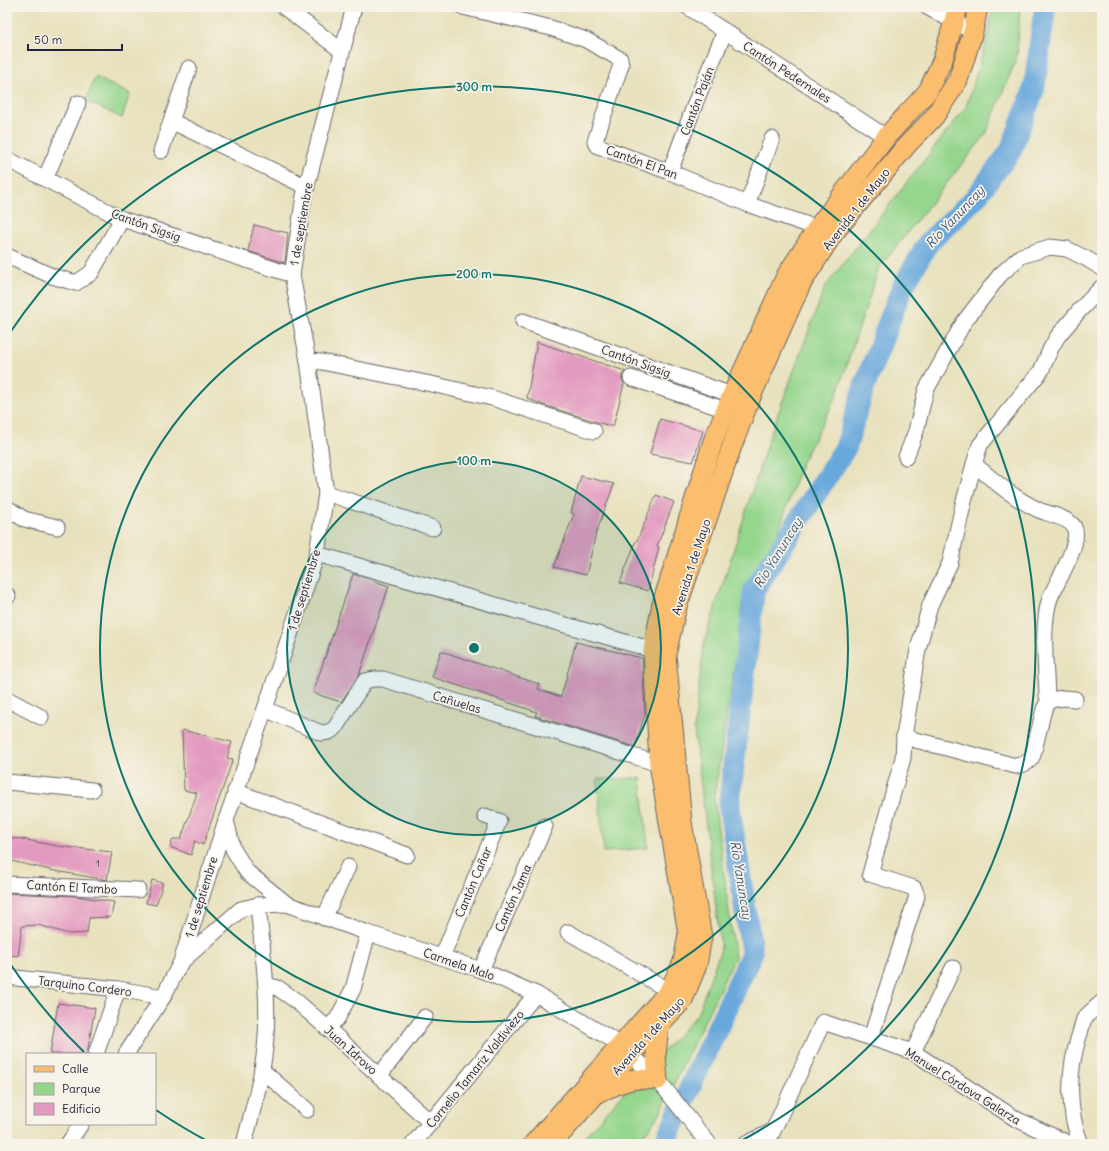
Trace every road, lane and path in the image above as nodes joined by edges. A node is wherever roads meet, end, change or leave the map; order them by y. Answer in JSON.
{"nodes":[{"id":1,"x":284,"y":7,"type":"edge"},
{"id":2,"x":354,"y":7,"type":"edge"},
{"id":3,"x":462,"y":7,"type":"edge"},
{"id":4,"x":688,"y":7,"type":"edge"},
{"id":5,"x":927,"y":7,"type":"edge"},
{"id":6,"x":978,"y":7,"type":"edge"},
{"id":7,"x":956,"y":15,"type":"edge"},
{"id":8,"x":725,"y":31,"type":"junction"},
{"id":9,"x":973,"y":32,"type":"junction"},
{"id":10,"x":342,"y":51,"type":"junction"},
{"id":11,"x":189,"y":68,"type":"dead end"},
{"id":12,"x":78,"y":103,"type":"dead end"},
{"id":13,"x":171,"y":121,"type":"junction"},
{"id":14,"x":886,"y":137,"type":"junction"},
{"id":15,"x":772,"y":139,"type":"dead end"},
{"id":16,"x":161,"y":151,"type":"dead end"},
{"id":17,"x":7,"y":159,"type":"edge"},
{"id":18,"x":670,"y":172,"type":"junction"},
{"id":19,"x":45,"y":179,"type":"junction"},
{"id":20,"x":307,"y":187,"type":"junction"},
{"id":21,"x":747,"y":204,"type":"junction"},
{"id":22,"x":122,"y":219,"type":"junction"},
{"id":23,"x":817,"y":228,"type":"junction"},
{"id":24,"x":7,"y":256,"type":"edge"},
{"id":25,"x":1102,"y":268,"type":"edge"},
{"id":26,"x":292,"y":275,"type":"junction"},
{"id":27,"x":1102,"y":287,"type":"edge"},
{"id":28,"x":524,"y":321,"type":"dead end"},
{"id":29,"x":308,"y":361,"type":"junction"},
{"id":30,"x":631,"y":378,"type":"dead end"},
{"id":31,"x":736,"y":401,"type":"junction"},
{"id":32,"x":594,"y":431,"type":"dead end"},
{"id":33,"x":906,"y":457,"type":"dead end"},
{"id":34,"x":974,"y":464,"type":"junction"},
{"id":35,"x":326,"y":493,"type":"junction"},
{"id":36,"x":8,"y":511,"type":"edge"},
{"id":37,"x":57,"y":527,"type":"dead end"},
{"id":38,"x":434,"y":528,"type":"dead end"},
{"id":39,"x":317,"y":554,"type":"junction"},
{"id":40,"x":653,"y":650,"type":"junction"},
{"id":41,"x":7,"y":699,"type":"edge"},
{"id":42,"x":1075,"y":699,"type":"dead end"},
{"id":43,"x":1049,"y":700,"type":"junction"},
{"id":44,"x":265,"y":709,"type":"junction"},
{"id":45,"x":41,"y":717,"type":"dead end"},
{"id":46,"x":904,"y":737,"type":"junction"},
{"id":47,"x":668,"y":765,"type":"junction"},
{"id":48,"x":7,"y":782,"type":"edge"},
{"id":49,"x":92,"y":790,"type":"dead end"},
{"id":50,"x":236,"y":791,"type":"junction"},
{"id":51,"x":485,"y":816,"type":"dead end"},
{"id":52,"x":226,"y":820,"type":"junction"},
{"id":53,"x":545,"y":826,"type":"dead end"},
{"id":54,"x":407,"y":855,"type":"dead end"},
{"id":55,"x":348,"y":866,"type":"dead end"},
{"id":56,"x":7,"y":884,"type":"edge"},
{"id":57,"x":138,"y":890,"type":"dead end"},
{"id":58,"x":287,"y":904,"type":"junction"},
{"id":59,"x":258,"y":905,"type":"junction"},
{"id":60,"x":324,"y":918,"type":"junction"},
{"id":61,"x":568,"y":932,"type":"dead end"},
{"id":62,"x":368,"y":933,"type":"junction"},
{"id":63,"x":442,"y":957,"type":"junction"},
{"id":64,"x":181,"y":962,"type":"junction"},
{"id":65,"x":952,"y":968,"type":"dead end"},
{"id":66,"x":481,"y":970,"type":"junction"},
{"id":67,"x":7,"y":977,"type":"edge"},
{"id":68,"x":266,"y":985,"type":"junction"},
{"id":69,"x":118,"y":989,"type":"junction"},
{"id":70,"x":536,"y":994,"type":"junction"},
{"id":71,"x":676,"y":996,"type":"junction"},
{"id":72,"x":163,"y":997,"type":"junction"},
{"id":73,"x":1102,"y":1002,"type":"edge"},
{"id":74,"x":425,"y":1017,"type":"dead end"},
{"id":75,"x":659,"y":1024,"type":"junction"},
{"id":76,"x":327,"y":1028,"type":"junction"},
{"id":77,"x":871,"y":1037,"type":"junction"},
{"id":78,"x":626,"y":1050,"type":"junction"},
{"id":79,"x":913,"y":1052,"type":"junction"},
{"id":80,"x":96,"y":1053,"type":"edge"},
{"id":81,"x":127,"y":1053,"type":"edge"},
{"id":82,"x":262,"y":1070,"type":"junction"},
{"id":83,"x":379,"y":1076,"type":"junction"},
{"id":84,"x":659,"y":1082,"type":"junction"},
{"id":85,"x":597,"y":1093,"type":"junction"},
{"id":86,"x":307,"y":1110,"type":"dead end"},
{"id":87,"x":431,"y":1123,"type":"junction"},
{"id":88,"x":80,"y":1125,"type":"edge"},
{"id":89,"x":769,"y":1138,"type":"edge"},
{"id":90,"x":68,"y":1144,"type":"edge"},
{"id":91,"x":244,"y":1144,"type":"edge"},
{"id":92,"x":413,"y":1144,"type":"edge"},
{"id":93,"x":533,"y":1144,"type":"edge"},
{"id":94,"x":552,"y":1144,"type":"edge"},
{"id":95,"x":709,"y":1144,"type":"edge"},
{"id":96,"x":746,"y":1144,"type":"edge"},
{"id":97,"x":1070,"y":1144,"type":"edge"},
{"id":98,"x":1081,"y":1144,"type":"edge"}],
"edges":[{"from":1,"to":10,"type":"street"},
{"from":2,"to":10,"type":"street","name":"1 de septiembre"},
{"from":3,"to":18,"type":"street","name":"Cantón El Pan"},
{"from":4,"to":8,"type":"street","name":"Cantón Pedernales"},
{"from":5,"to":7,"type":"street"},
{"from":6,"to":9,"type":"main road","name":"Avenida 1 de Mayo"},
{"from":7,"to":9,"type":"street"},
{"from":7,"to":14,"type":"main road","name":"Avenida 1 de Mayo"},
{"from":8,"to":14,"type":"street","name":"Cantón Pedernales"},
{"from":8,"to":18,"type":"street","name":"Cantón Paján"},
{"from":9,"to":31,"type":"main road","name":"Avenida 1 de Mayo"},
{"from":10,"to":20,"type":"street","name":"1 de septiembre"},
{"from":11,"to":13,"type":"street"},
{"from":12,"to":19,"type":"street"},
{"from":13,"to":16,"type":"street"},
{"from":13,"to":20,"type":"street"},
{"from":14,"to":23,"type":"main road","name":"Avenida 1 de Mayo"},
{"from":15,"to":21,"type":"street"},
{"from":17,"to":19,"type":"street","name":"Cantón Sigsig"},
{"from":18,"to":21,"type":"street","name":"Cantón El Pan"},
{"from":19,"to":22,"type":"street","name":"Cantón Sigsig"},
{"from":20,"to":26,"type":"street","name":"1 de septiembre"},
{"from":21,"to":23,"type":"street","name":"Cantón El Pan"},
{"from":22,"to":24,"type":"street"},
{"from":22,"to":26,"type":"street","name":"Cantón Sigsig"},
{"from":23,"to":31,"type":"main road","name":"Avenida 1 de Mayo"},
{"from":25,"to":33,"type":"street"},
{"from":26,"to":29,"type":"street","name":"1 de septiembre"},
{"from":27,"to":34,"type":"street"},
{"from":28,"to":31,"type":"street","name":"Cantón Sigsig"},
{"from":29,"to":32,"type":"street"},
{"from":29,"to":35,"type":"street","name":"1 de septiembre"},
{"from":30,"to":31,"type":"street"},
{"from":31,"to":40,"type":"main road","name":"Avenida 1 de Mayo"},
{"from":31,"to":47,"type":"main road","name":"Avenida 1 de Mayo"},
{"from":34,"to":43,"type":"street"},
{"from":34,"to":46,"type":"street"},
{"from":35,"to":38,"type":"street"},
{"from":35,"to":39,"type":"street","name":"1 de septiembre"},
{"from":36,"to":37,"type":"street"},
{"from":39,"to":40,"type":"street"},
{"from":39,"to":44,"type":"street","name":"1 de septiembre"},
{"from":40,"to":47,"type":"main road","name":"Avenida 1 de Mayo"},
{"from":41,"to":45,"type":"street"},
{"from":42,"to":43,"type":"street"},
{"from":43,"to":46,"type":"street"},
{"from":44,"to":47,"type":"street","name":"Cañuelas"},
{"from":44,"to":50,"type":"street","name":"1 de septiembre"},
{"from":46,"to":77,"type":"street"},
{"from":47,"to":71,"type":"main road","name":"Avenida 1 de Mayo"},
{"from":48,"to":49,"type":"street"},
{"from":50,"to":52,"type":"street","name":"1 de septiembre"},
{"from":50,"to":54,"type":"street"},
{"from":51,"to":63,"type":"street","name":"Cantón Cañar"},
{"from":52,"to":58,"type":"street","name":"Carmela Malo"},
{"from":52,"to":64,"type":"street","name":"1 de septiembre"},
{"from":53,"to":66,"type":"street","name":"Cantón Jama"},
{"from":55,"to":60,"type":"street"},
{"from":56,"to":57,"type":"street","name":"Cantón El Tambo"},
{"from":58,"to":59,"type":"street","name":"Carmela Malo"},
{"from":58,"to":60,"type":"street","name":"Carmela Malo"},
{"from":59,"to":64,"type":"street","name":"Carmela Malo"},
{"from":59,"to":68,"type":"street"},
{"from":60,"to":62,"type":"street","name":"Carmela Malo"},
{"from":61,"to":71,"type":"street"},
{"from":62,"to":63,"type":"street","name":"Carmela Malo"},
{"from":62,"to":76,"type":"street"},
{"from":63,"to":66,"type":"street","name":"Carmela Malo"},
{"from":64,"to":72,"type":"street","name":"1 de septiembre"},
{"from":65,"to":79,"type":"street"},
{"from":66,"to":70,"type":"street","name":"Carmela Malo"},
{"from":67,"to":69,"type":"street","name":"Tarquino Cordero"},
{"from":68,"to":76,"type":"street","name":"Juan Idrovo"},
{"from":68,"to":82,"type":"street"},
{"from":69,"to":72,"type":"street","name":"Tarquino Cordero"},
{"from":69,"to":80,"type":"street"},
{"from":70,"to":78,"type":"street","name":"Carmela Malo"},
{"from":70,"to":87,"type":"street","name":"Cornelio Tamariz Valdiviezo"},
{"from":71,"to":75,"type":"main road","name":"Avenida 1 de Mayo"},
{"from":71,"to":78,"type":"main road","name":"Avenida 1 de Mayo"},
{"from":72,"to":81,"type":"street","name":"1 de septiembre"},
{"from":73,"to":98,"type":"street"},
{"from":74,"to":83,"type":"street"},
{"from":75,"to":78,"type":"main road","name":"Avenida 1 de Mayo"},
{"from":75,"to":84,"type":"main road"},
{"from":76,"to":83,"type":"street","name":"Juan Idrovo"},
{"from":77,"to":79,"type":"street","name":"Manuel Córdova Galarza"},
{"from":77,"to":89,"type":"street","name":"Manuel Córdova Galarza"},
{"from":78,"to":84,"type":"street","name":"Carmela Malo"},
{"from":78,"to":85,"type":"main road","name":"Avenida 1 de Mayo"},
{"from":78,"to":93,"type":"main road","name":"Avenida 1 de Mayo"},
{"from":79,"to":97,"type":"street","name":"Manuel Córdova Galarza"},
{"from":82,"to":86,"type":"street"},
{"from":82,"to":91,"type":"street"},
{"from":83,"to":87,"type":"street","name":"Juan Idrovo"},
{"from":84,"to":85,"type":"main road"},
{"from":84,"to":95,"type":"street","name":"Carmela Malo"},
{"from":85,"to":94,"type":"main road","name":"Avenida 1 de Mayo"},
{"from":87,"to":92,"type":"street","name":"Cornelio Tamariz Valdiviezo"},
{"from":88,"to":90,"type":"street"},
{"from":89,"to":96,"type":"street"}]}
